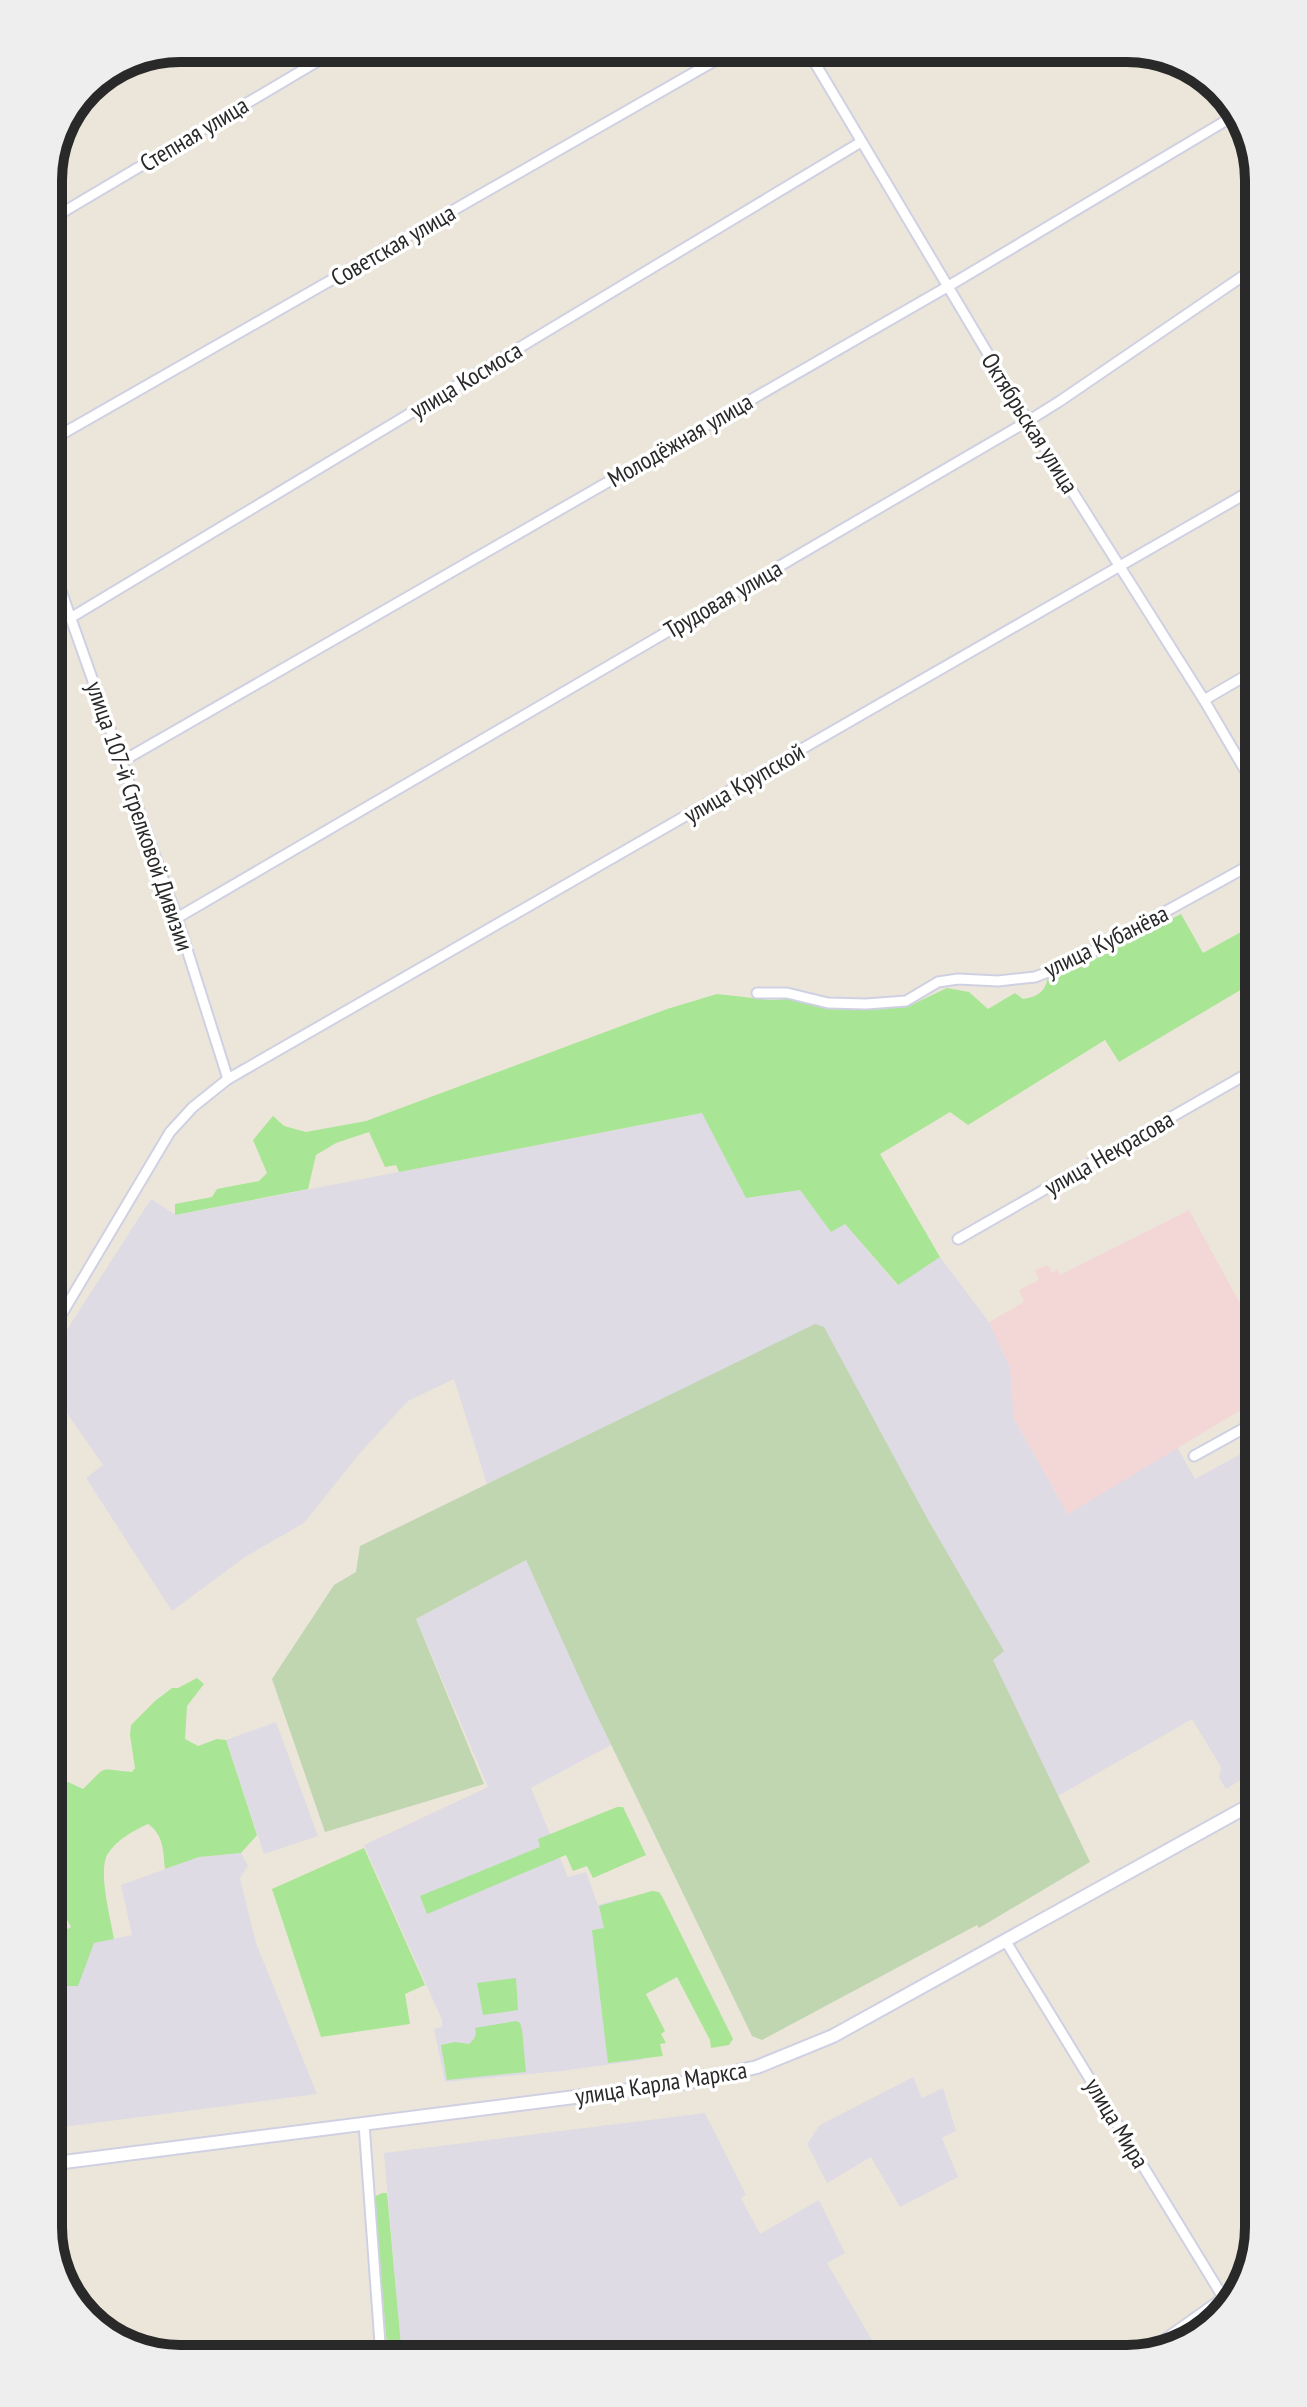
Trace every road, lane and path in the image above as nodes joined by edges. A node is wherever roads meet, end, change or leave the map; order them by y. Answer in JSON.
{"nodes":[{"id":1,"x":316,"y":62,"type":"edge"},
{"id":2,"x":713,"y":62,"type":"edge"},
{"id":3,"x":814,"y":62,"type":"edge"},
{"id":4,"x":1228,"y":119,"type":"edge"},
{"id":5,"x":861,"y":142,"type":"junction"},
{"id":6,"x":62,"y":213,"type":"edge"},
{"id":7,"x":1245,"y":275,"type":"edge"},
{"id":8,"x":947,"y":287,"type":"junction"},
{"id":9,"x":1028,"y":421,"type":"junction"},
{"id":10,"x":62,"y":434,"type":"edge"},
{"id":11,"x":1245,"y":494,"type":"edge"},
{"id":12,"x":1120,"y":566,"type":"junction"},
{"id":13,"x":62,"y":591,"type":"edge"},
{"id":14,"x":72,"y":617,"type":"junction"},
{"id":15,"x":1245,"y":676,"type":"edge"},
{"id":16,"x":1204,"y":700,"type":"junction"},
{"id":17,"x":121,"y":762,"type":"junction"},
{"id":18,"x":1245,"y":770,"type":"edge"},
{"id":19,"x":1245,"y":868,"type":"edge"},
{"id":20,"x":177,"y":918,"type":"junction"},
{"id":21,"x":757,"y":993,"type":"dead end"},
{"id":22,"x":1245,"y":1075,"type":"edge"},
{"id":23,"x":228,"y":1079,"type":"junction"},
{"id":24,"x":958,"y":1239,"type":"dead end"},
{"id":25,"x":62,"y":1313,"type":"edge"},
{"id":26,"x":1245,"y":1428,"type":"edge"},
{"id":27,"x":1194,"y":1456,"type":"dead end"},
{"id":28,"x":1245,"y":1809,"type":"edge"},
{"id":29,"x":1005,"y":1940,"type":"junction"},
{"id":30,"x":364,"y":2124,"type":"junction"},
{"id":31,"x":62,"y":2162,"type":"edge"},
{"id":32,"x":1222,"y":2296,"type":"edge"},
{"id":33,"x":1206,"y":2315,"type":"edge"},
{"id":34,"x":1171,"y":2336,"type":"edge"},
{"id":35,"x":380,"y":2345,"type":"edge"}],
"edges":[{"from":1,"to":6,"type":"street","name":"Степная улица"},
{"from":2,"to":10,"type":"street","name":"Советская улица"},
{"from":3,"to":5,"type":"street","name":"Октябрьская улица"},
{"from":4,"to":8,"type":"street","name":"Молодёжная улица"},
{"from":5,"to":8,"type":"street","name":"Октябрьская улица"},
{"from":5,"to":14,"type":"street","name":"улица Космоса"},
{"from":7,"to":9,"type":"street","name":"Трудовая улица"},
{"from":8,"to":9,"type":"street","name":"Октябрьская улица"},
{"from":8,"to":17,"type":"street","name":"Молодёжная улица"},
{"from":9,"to":12,"type":"street","name":"Октябрьская улица"},
{"from":9,"to":20,"type":"street","name":"Трудовая улица"},
{"from":11,"to":12,"type":"street","name":"улица Крупской"},
{"from":12,"to":16,"type":"street","name":"Октябрьская улица"},
{"from":12,"to":23,"type":"street","name":"улица Крупской"},
{"from":13,"to":14,"type":"street","name":"улица 107-й Стрелковой Дивизии"},
{"from":14,"to":17,"type":"street","name":"улица 107-й Стрелковой Дивизии"},
{"from":15,"to":16,"type":"street"},
{"from":16,"to":18,"type":"street","name":"Октябрьская улица"},
{"from":17,"to":20,"type":"street","name":"улица 107-й Стрелковой Дивизии"},
{"from":19,"to":21,"type":"street","name":"улица Кубанёва"},
{"from":20,"to":23,"type":"street","name":"улица 107-й Стрелковой Дивизии"},
{"from":22,"to":24,"type":"street","name":"улица Некрасова"},
{"from":23,"to":25,"type":"street","name":"улица Крупской"},
{"from":26,"to":27,"type":"street"},
{"from":28,"to":29,"type":"main road","name":"улица Карла Маркса"},
{"from":29,"to":30,"type":"main road","name":"улица Карла Маркса"},
{"from":29,"to":32,"type":"street","name":"улица Мира"},
{"from":30,"to":31,"type":"main road","name":"улица Карла Маркса"},
{"from":30,"to":35,"type":"street"},
{"from":33,"to":34,"type":"street"}]}
